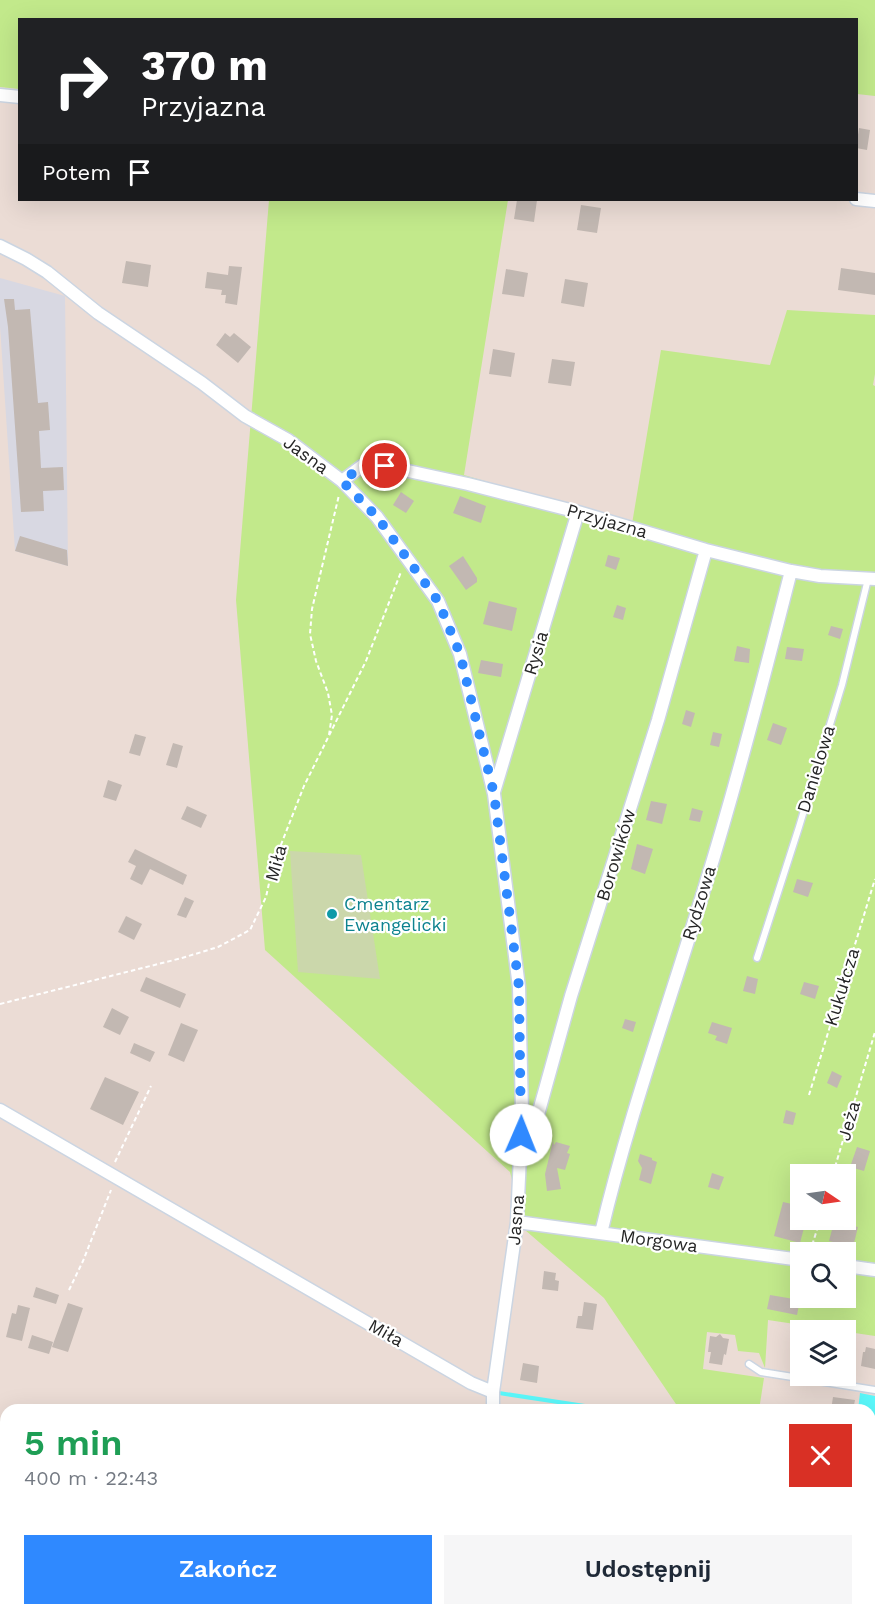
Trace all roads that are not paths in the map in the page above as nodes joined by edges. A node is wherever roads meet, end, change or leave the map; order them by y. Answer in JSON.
{"nodes":[{"id":1,"x":0,"y":95,"type":"edge"},
{"id":2,"x":18,"y":97,"type":"edge"},
{"id":3,"x":858,"y":198,"type":"edge"},
{"id":4,"x":875,"y":201,"type":"edge"},
{"id":5,"x":0,"y":246,"type":"edge"},
{"id":6,"x":342,"y":481,"type":"junction"},
{"id":7,"x":578,"y":512,"type":"junction"},
{"id":8,"x":706,"y":550,"type":"junction"},
{"id":9,"x":791,"y":571,"type":"junction"},
{"id":10,"x":871,"y":579,"type":"edge"},
{"id":11,"x":494,"y":794,"type":"junction"},
{"id":12,"x":757,"y":958,"type":"dead end"},
{"id":13,"x":0,"y":1110,"type":"edge"},
{"id":14,"x":520,"y":1158,"type":"junction"},
{"id":15,"x":517,"y":1222,"type":"junction"},
{"id":16,"x":602,"y":1233,"type":"junction"},
{"id":17,"x":790,"y":1259,"type":"edge"},
{"id":18,"x":856,"y":1267,"type":"edge"},
{"id":19,"x":875,"y":1270,"type":"edge"},
{"id":20,"x":748,"y":1364,"type":"dead end"},
{"id":21,"x":875,"y":1390,"type":"edge"},
{"id":22,"x":493,"y":1392,"type":"junction"},
{"id":23,"x":493,"y":1404,"type":"edge"}],
"edges":[{"from":1,"to":2,"type":"street"},
{"from":3,"to":4,"type":"street"},
{"from":5,"to":6,"type":"street","name":"Jasna"},
{"from":6,"to":7,"type":"street","name":"Przyjazna"},
{"from":6,"to":11,"type":"street","name":"Jasna"},
{"from":7,"to":8,"type":"street","name":"Przyjazna"},
{"from":7,"to":11,"type":"street","name":"Rysia"},
{"from":8,"to":9,"type":"street","name":"Przyjazna"},
{"from":8,"to":14,"type":"street","name":"Borowików"},
{"from":9,"to":10,"type":"street","name":"Przyjazna"},
{"from":9,"to":16,"type":"street","name":"Rydzowa"},
{"from":10,"to":12,"type":"lane","name":"Danielowa"},
{"from":11,"to":14,"type":"street","name":"Jasna"},
{"from":13,"to":22,"type":"street","name":"Miła"},
{"from":14,"to":15,"type":"street","name":"Jasna"},
{"from":15,"to":16,"type":"street","name":"Morgowa"},
{"from":15,"to":22,"type":"street","name":"Jasna"},
{"from":16,"to":17,"type":"street","name":"Morgowa"},
{"from":18,"to":19,"type":"street"},
{"from":20,"to":21,"type":"lane"},
{"from":22,"to":23,"type":"street","name":"Jasna"}]}
